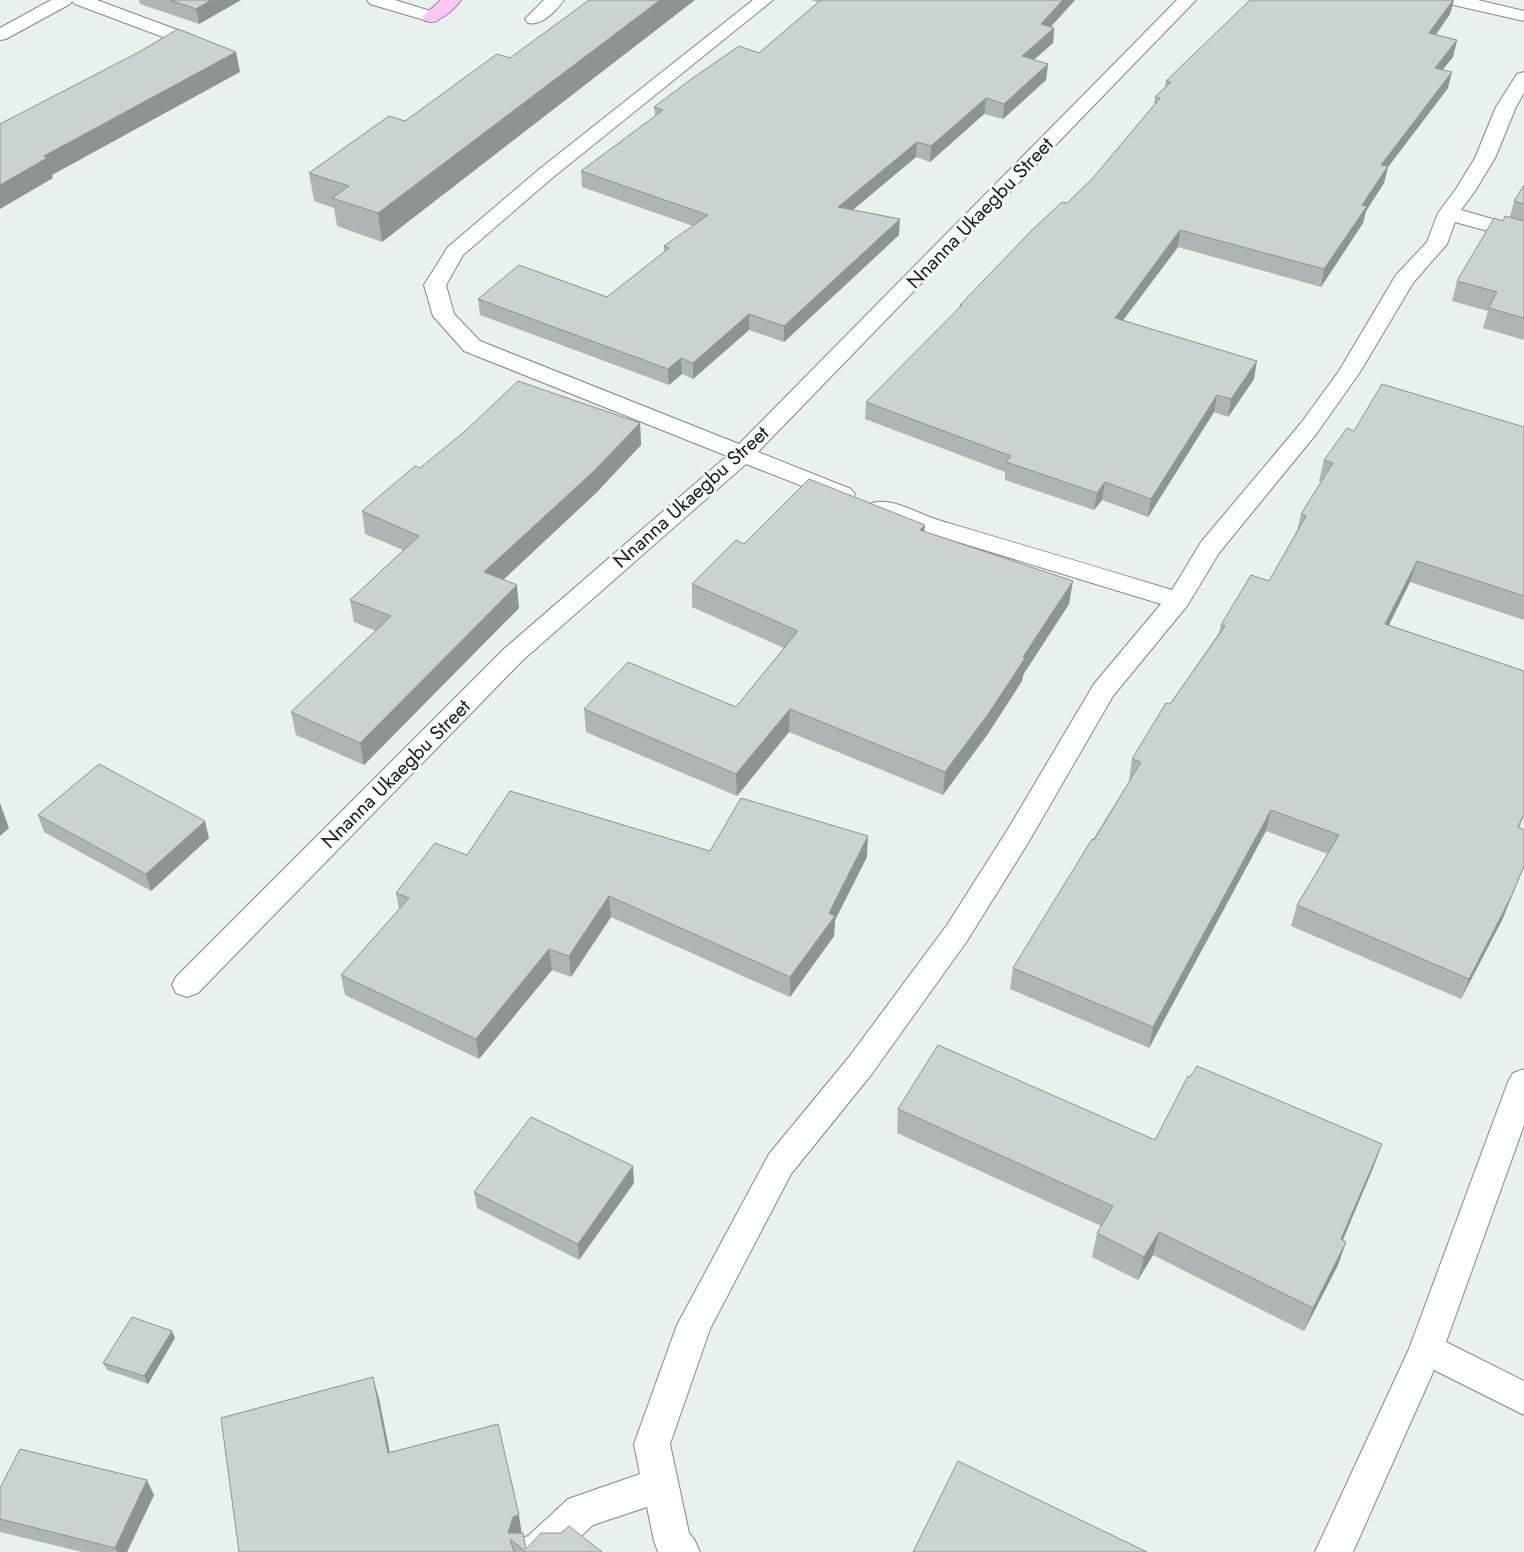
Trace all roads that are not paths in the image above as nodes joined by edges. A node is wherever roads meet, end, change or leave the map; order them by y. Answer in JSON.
{"nodes":[{"id":1,"x":64,"y":0,"type":"edge"},
{"id":2,"x":81,"y":0,"type":"edge"},
{"id":3,"x":376,"y":0,"type":"edge"},
{"id":4,"x":452,"y":0,"type":"edge"},
{"id":5,"x":555,"y":0,"type":"edge"},
{"id":6,"x":764,"y":0,"type":"edge"},
{"id":7,"x":1187,"y":0,"type":"edge"},
{"id":8,"x":1456,"y":0,"type":"edge"},
{"id":9,"x":1524,"y":16,"type":"edge"},
{"id":10,"x":431,"y":17,"type":"joint"},
{"id":11,"x":534,"y":19,"type":"dead end"},
{"id":12,"x":0,"y":35,"type":"edge"},
{"id":13,"x":185,"y":39,"type":"edge"},
{"id":14,"x":1524,"y":78,"type":"edge"},
{"id":15,"x":1448,"y":213,"type":"junction"},
{"id":16,"x":1524,"y":235,"type":"edge"},
{"id":17,"x":742,"y":455,"type":"junction"},
{"id":18,"x":1178,"y":600,"type":"junction"},
{"id":19,"x":187,"y":985,"type":"dead end"},
{"id":20,"x":1524,"y":1082,"type":"edge"},
{"id":21,"x":1426,"y":1349,"type":"junction"},
{"id":22,"x":1524,"y":1399,"type":"edge"},
{"id":23,"x":660,"y":1485,"type":"junction"},
{"id":24,"x":532,"y":1552,"type":"edge"},
{"id":25,"x":681,"y":1552,"type":"edge"},
{"id":26,"x":1334,"y":1552,"type":"edge"}],
"edges":[{"from":1,"to":12,"type":"street"},
{"from":2,"to":13,"type":"street"},
{"from":3,"to":10,"type":"street"},
{"from":4,"to":10,"type":"main road"},
{"from":5,"to":11,"type":"street"},
{"from":6,"to":17,"type":"street"},
{"from":7,"to":17,"type":"street","name":"Nnanna Ukaegbu Street"},
{"from":8,"to":9,"type":"street"},
{"from":14,"to":15,"type":"street"},
{"from":15,"to":16,"type":"street"},
{"from":15,"to":18,"type":"street"},
{"from":17,"to":18,"type":"street"},
{"from":17,"to":19,"type":"street","name":"Nnanna Ukaegbu Street"},
{"from":18,"to":23,"type":"street"},
{"from":20,"to":21,"type":"street"},
{"from":21,"to":22,"type":"street"},
{"from":21,"to":26,"type":"street"},
{"from":23,"to":24,"type":"street"},
{"from":23,"to":25,"type":"street"}]}
